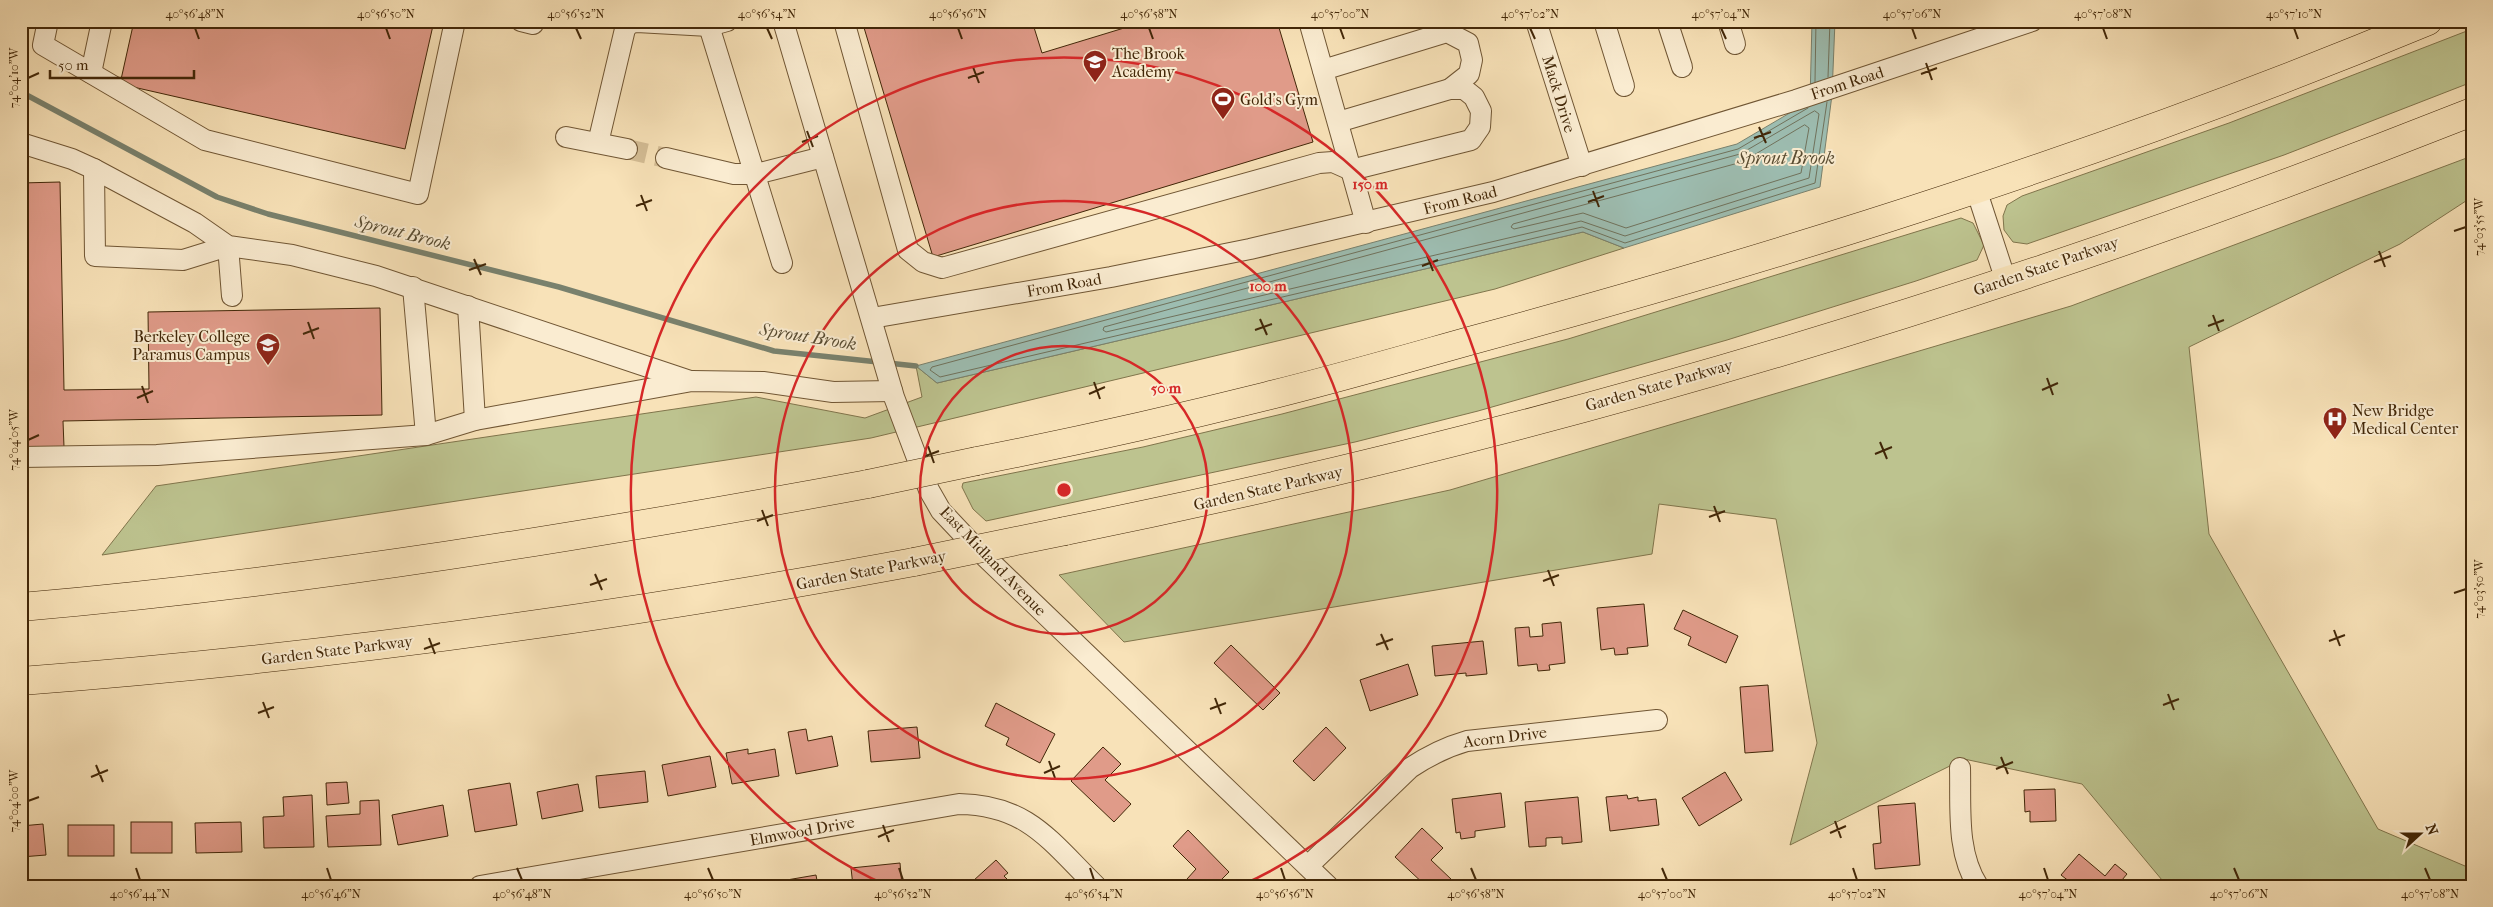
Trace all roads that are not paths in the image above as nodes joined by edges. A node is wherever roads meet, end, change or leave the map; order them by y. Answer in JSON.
{"nodes":[{"id":1,"x":48,"y":21,"type":"edge"},
{"id":2,"x":102,"y":21,"type":"edge"},
{"id":3,"x":455,"y":21,"type":"edge"},
{"id":4,"x":783,"y":21,"type":"edge"},
{"id":5,"x":844,"y":21,"type":"edge"},
{"id":6,"x":1309,"y":21,"type":"edge"},
{"id":7,"x":1536,"y":21,"type":"edge"},
{"id":8,"x":1604,"y":21,"type":"edge"},
{"id":9,"x":1667,"y":21,"type":"edge"},
{"id":10,"x":1728,"y":21,"type":"edge"},
{"id":11,"x":2032,"y":21,"type":"edge"},
{"id":12,"x":2428,"y":21,"type":"edge"},
{"id":13,"x":718,"y":24,"type":"edge"},
{"id":14,"x":1452,"y":27,"type":"edge"},
{"id":15,"x":1735,"y":44,"type":"dead end"},
{"id":16,"x":1682,"y":67,"type":"dead end"},
{"id":17,"x":1323,"y":70,"type":"junction"},
{"id":18,"x":91,"y":73,"type":"junction"},
{"id":19,"x":1624,"y":86,"type":"dead end"},
{"id":20,"x":1450,"y":89,"type":"junction"},
{"id":21,"x":2472,"y":112,"type":"edge"},
{"id":22,"x":1338,"y":122,"type":"junction"},
{"id":23,"x":566,"y":138,"type":"dead end"},
{"id":24,"x":21,"y":143,"type":"edge"},
{"id":25,"x":598,"y":144,"type":"junction"},
{"id":26,"x":627,"y":149,"type":"tunnel mouth"},
{"id":27,"x":823,"y":157,"type":"junction"},
{"id":28,"x":666,"y":158,"type":"tunnel mouth"},
{"id":29,"x":1582,"y":166,"type":"junction"},
{"id":30,"x":94,"y":169,"type":"junction"},
{"id":31,"x":1351,"y":170,"type":"junction"},
{"id":32,"x":756,"y":174,"type":"junction"},
{"id":33,"x":1976,"y":189,"type":"junction"},
{"id":34,"x":1366,"y":223,"type":"junction"},
{"id":35,"x":228,"y":246,"type":"junction"},
{"id":36,"x":782,"y":263,"type":"dead end"},
{"id":37,"x":2006,"y":281,"type":"junction"},
{"id":38,"x":413,"y":287,"type":"junction"},
{"id":39,"x":232,"y":296,"type":"dead end"},
{"id":40,"x":468,"y":306,"type":"junction"},
{"id":41,"x":872,"y":318,"type":"junction"},
{"id":42,"x":692,"y":381,"type":"junction"},
{"id":43,"x":893,"y":394,"type":"junction"},
{"id":44,"x":475,"y":420,"type":"junction"},
{"id":45,"x":426,"y":435,"type":"junction"},
{"id":46,"x":21,"y":457,"type":"edge"},
{"id":47,"x":21,"y":607,"type":"edge"},
{"id":48,"x":21,"y":681,"type":"edge"},
{"id":49,"x":1657,"y":720,"type":"dead end"},
{"id":50,"x":1960,"y":768,"type":"dead end"},
{"id":51,"x":1308,"y":866,"type":"junction"},
{"id":52,"x":485,"y":885,"type":"edge"},
{"id":53,"x":1096,"y":886,"type":"edge"},
{"id":54,"x":1328,"y":886,"type":"edge"},
{"id":55,"x":1978,"y":886,"type":"edge"}],
"edges":[{"from":1,"to":18,"type":"street"},
{"from":2,"to":18,"type":"street"},
{"from":3,"to":18,"type":"street"},
{"from":4,"to":27,"type":"street","name":"East Midland Avenue"},
{"from":5,"to":31,"type":"street"},
{"from":6,"to":17,"type":"street"},
{"from":7,"to":29,"type":"street","name":"Mack Drive"},
{"from":8,"to":19,"type":"street"},
{"from":9,"to":16,"type":"street"},
{"from":10,"to":15,"type":"street"},
{"from":11,"to":29,"type":"street","name":"From Road"},
{"from":12,"to":33,"type":"highway"},
{"from":13,"to":25,"type":"street"},
{"from":13,"to":32,"type":"street"},
{"from":14,"to":17,"type":"street"},
{"from":14,"to":20,"type":"street"},
{"from":17,"to":22,"type":"street"},
{"from":20,"to":22,"type":"street"},
{"from":20,"to":31,"type":"street"},
{"from":21,"to":37,"type":"highway","name":"Garden State Parkway"},
{"from":22,"to":31,"type":"street"},
{"from":23,"to":25,"type":"street"},
{"from":24,"to":30,"type":"street"},
{"from":25,"to":26,"type":"street"},
{"from":27,"to":32,"type":"street"},
{"from":27,"to":41,"type":"street","name":"East Midland Avenue"},
{"from":28,"to":32,"type":"street"},
{"from":29,"to":34,"type":"street","name":"From Road"},
{"from":30,"to":35,"type":"street"},
{"from":30,"to":35,"type":"street"},
{"from":31,"to":34,"type":"street"},
{"from":32,"to":36,"type":"street"},
{"from":33,"to":37,"type":"street"},
{"from":33,"to":47,"type":"highway","bridge":true},
{"from":34,"to":41,"type":"street","name":"From Road"},
{"from":35,"to":38,"type":"street"},
{"from":35,"to":39,"type":"street"},
{"from":37,"to":48,"type":"highway","name":"Garden State Parkway","bridge":true},
{"from":38,"to":40,"type":"street"},
{"from":38,"to":45,"type":"street"},
{"from":40,"to":42,"type":"street"},
{"from":40,"to":44,"type":"street"},
{"from":41,"to":43,"type":"street","name":"East Midland Avenue"},
{"from":42,"to":43,"type":"street"},
{"from":42,"to":44,"type":"street"},
{"from":43,"to":51,"type":"street","name":"East Midland Avenue"},
{"from":44,"to":45,"type":"street"},
{"from":45,"to":46,"type":"street"},
{"from":49,"to":51,"type":"street","name":"Acorn Drive"},
{"from":50,"to":55,"type":"street"},
{"from":51,"to":54,"type":"street","name":"East Midland Avenue"},
{"from":52,"to":53,"type":"street","name":"Elmwood Drive"}]}
